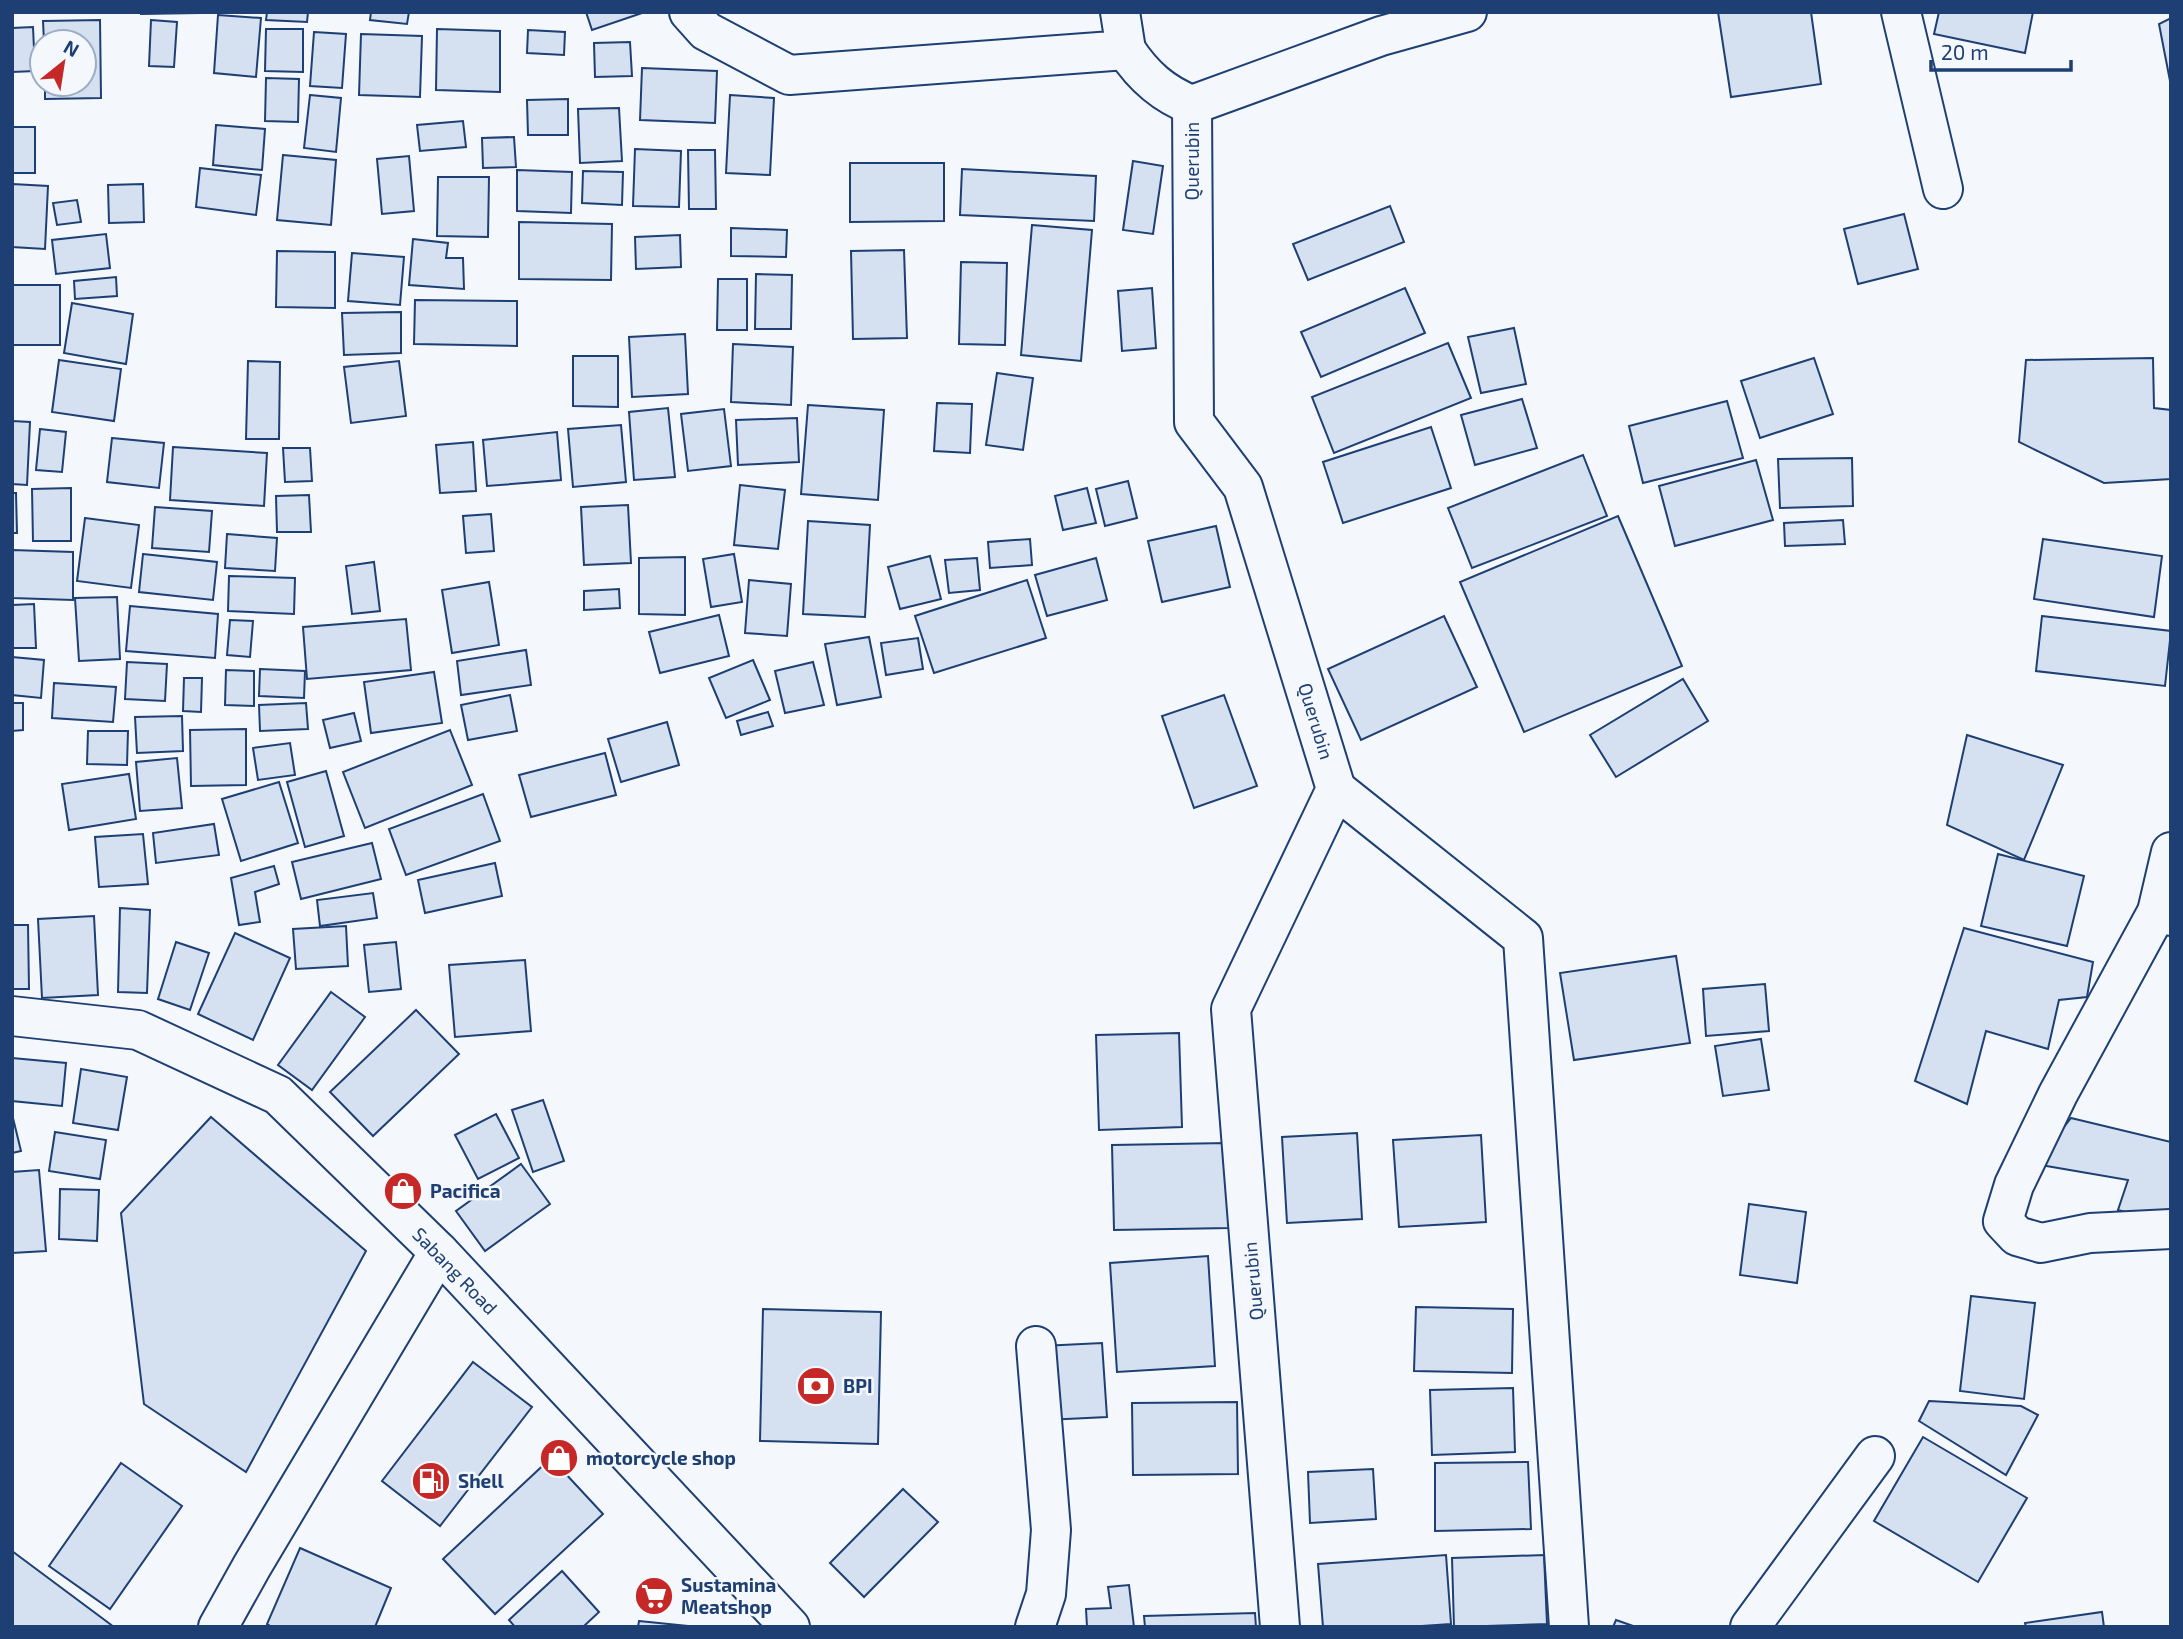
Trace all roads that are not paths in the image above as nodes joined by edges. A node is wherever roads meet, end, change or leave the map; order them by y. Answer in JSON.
{"nodes":[{"id":1,"x":689,"y":12,"type":"edge"},
{"id":2,"x":1119,"y":12,"type":"edge"},
{"id":3,"x":1467,"y":12,"type":"edge"},
{"id":4,"x":1901,"y":12,"type":"edge"},
{"id":5,"x":1380,"y":24,"type":"edge"},
{"id":6,"x":1126,"y":50,"type":"junction"},
{"id":7,"x":1192,"y":105,"type":"junction"},
{"id":8,"x":1944,"y":189,"type":"dead end"},
{"id":9,"x":1336,"y":789,"type":"junction"},
{"id":10,"x":2171,"y":852,"type":"edge"},
{"id":11,"x":2164,"y":914,"type":"edge"},
{"id":12,"x":12,"y":1016,"type":"edge"},
{"id":13,"x":2171,"y":1229,"type":"edge"},
{"id":14,"x":439,"y":1252,"type":"junction"},
{"id":15,"x":1036,"y":1346,"type":"dead end"},
{"id":16,"x":1875,"y":1455,"type":"dead end"},
{"id":17,"x":218,"y":1627,"type":"edge"},
{"id":18,"x":790,"y":1627,"type":"edge"},
{"id":19,"x":1035,"y":1627,"type":"edge"},
{"id":20,"x":1280,"y":1627,"type":"edge"},
{"id":21,"x":1569,"y":1627,"type":"edge"},
{"id":22,"x":1750,"y":1627,"type":"edge"}],
"edges":[{"from":1,"to":6,"type":"street"},
{"from":2,"to":6,"type":"street"},
{"from":3,"to":5,"type":"street","name":"Querubin"},
{"from":4,"to":8,"type":"street"},
{"from":5,"to":7,"type":"street","name":"Querubin"},
{"from":6,"to":7,"type":"street"},
{"from":7,"to":9,"type":"street","name":"Querubin"},
{"from":9,"to":20,"type":"street","name":"Querubin"},
{"from":9,"to":21,"type":"street"},
{"from":10,"to":11,"type":"street"},
{"from":11,"to":13,"type":"street"},
{"from":12,"to":14,"type":"street","name":"Sabang Road"},
{"from":14,"to":17,"type":"street"},
{"from":14,"to":18,"type":"street","name":"Sabang Road"},
{"from":15,"to":19,"type":"street"},
{"from":16,"to":22,"type":"street"}]}
